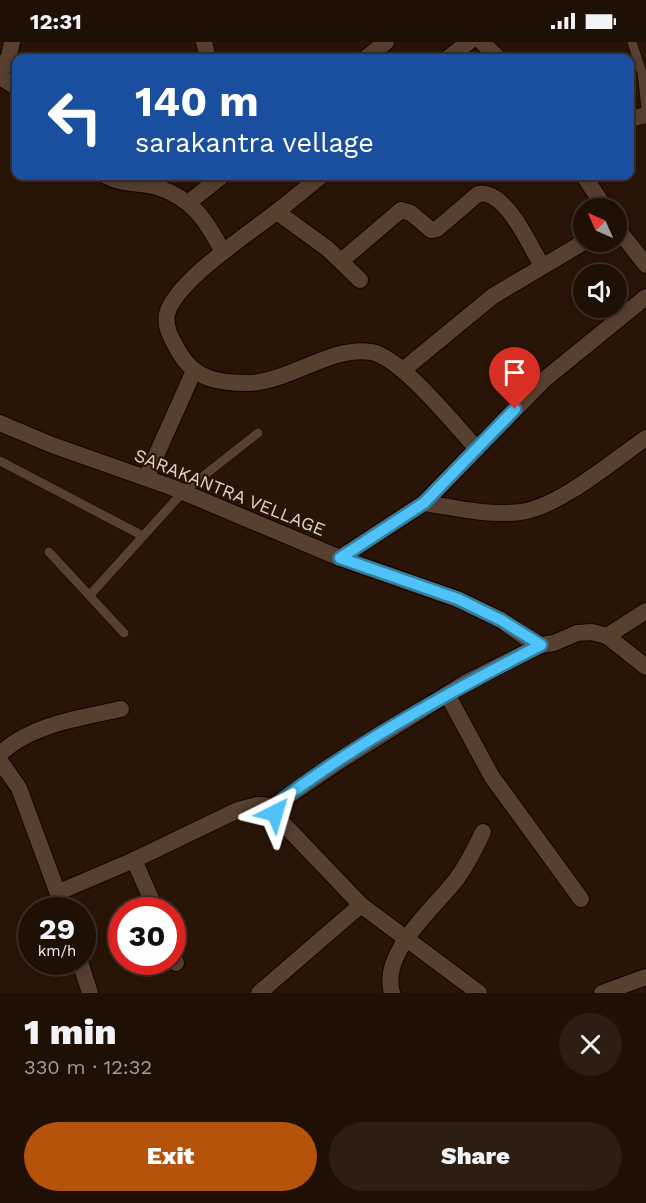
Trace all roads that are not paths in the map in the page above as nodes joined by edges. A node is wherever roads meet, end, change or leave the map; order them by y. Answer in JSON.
{"nodes":[{"id":1,"x":12,"y":42,"type":"edge"},
{"id":2,"x":386,"y":42,"type":"edge"},
{"id":3,"x":469,"y":42,"type":"edge"},
{"id":4,"x":482,"y":42,"type":"edge"},
{"id":5,"x":632,"y":42,"type":"edge"},
{"id":6,"x":371,"y":54,"type":"edge"},
{"id":7,"x":453,"y":54,"type":"edge"},
{"id":8,"x":494,"y":54,"type":"edge"},
{"id":9,"x":0,"y":75,"type":"edge"},
{"id":10,"x":646,"y":108,"type":"edge"},
{"id":11,"x":115,"y":180,"type":"edge"},
{"id":12,"x":217,"y":180,"type":"edge"},
{"id":13,"x":316,"y":180,"type":"edge"},
{"id":14,"x":587,"y":180,"type":"edge"},
{"id":15,"x":161,"y":181,"type":"edge"},
{"id":16,"x":598,"y":198,"type":"edge"},
{"id":17,"x":188,"y":203,"type":"junction"},
{"id":18,"x":277,"y":212,"type":"junction"},
{"id":19,"x":627,"y":241,"type":"edge"},
{"id":20,"x":573,"y":248,"type":"edge"},
{"id":21,"x":223,"y":252,"type":"junction"},
{"id":22,"x":341,"y":261,"type":"junction"},
{"id":23,"x":646,"y":265,"type":"edge"},
{"id":24,"x":542,"y":266,"type":"junction"},
{"id":25,"x":360,"y":280,"type":"dead end"},
{"id":26,"x":646,"y":297,"type":"edge"},
{"id":27,"x":403,"y":370,"type":"junction"},
{"id":28,"x":193,"y":373,"type":"junction"},
{"id":29,"x":0,"y":423,"type":"edge"},
{"id":30,"x":258,"y":433,"type":"dead end"},
{"id":31,"x":644,"y":443,"type":"edge"},
{"id":32,"x":477,"y":449,"type":"junction"},
{"id":33,"x":0,"y":461,"type":"edge"},
{"id":34,"x":146,"y":478,"type":"junction"},
{"id":35,"x":183,"y":492,"type":"junction"},
{"id":36,"x":424,"y":503,"type":"junction"},
{"id":37,"x":143,"y":536,"type":"junction"},
{"id":38,"x":49,"y":552,"type":"dead end"},
{"id":39,"x":340,"y":558,"type":"junction"},
{"id":40,"x":90,"y":595,"type":"junction"},
{"id":41,"x":646,"y":611,"type":"edge"},
{"id":42,"x":124,"y":633,"type":"dead end"},
{"id":43,"x":607,"y":636,"type":"junction"},
{"id":44,"x":541,"y":645,"type":"junction"},
{"id":45,"x":646,"y":667,"type":"edge"},
{"id":46,"x":447,"y":694,"type":"junction"},
{"id":47,"x":121,"y":709,"type":"dead end"},
{"id":48,"x":0,"y":754,"type":"edge"},
{"id":49,"x":0,"y":761,"type":"edge"},
{"id":50,"x":274,"y":807,"type":"junction"},
{"id":51,"x":483,"y":832,"type":"dead end"},
{"id":52,"x":134,"y":860,"type":"junction"},
{"id":53,"x":58,"y":892,"type":"junction"},
{"id":54,"x":60,"y":897,"type":"edge"},
{"id":55,"x":150,"y":897,"type":"edge"},
{"id":56,"x":581,"y":899,"type":"dead end"},
{"id":57,"x":361,"y":905,"type":"junction"},
{"id":58,"x":406,"y":939,"type":"junction"},
{"id":59,"x":84,"y":975,"type":"edge"},
{"id":60,"x":646,"y":977,"type":"edge"},
{"id":61,"x":90,"y":993,"type":"edge"},
{"id":62,"x":259,"y":993,"type":"edge"},
{"id":63,"x":392,"y":993,"type":"edge"},
{"id":64,"x":479,"y":993,"type":"edge"},
{"id":65,"x":602,"y":993,"type":"edge"}],
"edges":[{"from":1,"to":9,"type":"street"},
{"from":2,"to":6,"type":"street"},
{"from":3,"to":7,"type":"street"},
{"from":4,"to":8,"type":"street"},
{"from":5,"to":10,"type":"lane"},
{"from":11,"to":15,"type":"street"},
{"from":12,"to":17,"type":"street"},
{"from":13,"to":18,"type":"street"},
{"from":14,"to":16,"type":"street"},
{"from":15,"to":17,"type":"street"},
{"from":17,"to":21,"type":"street"},
{"from":18,"to":21,"type":"street"},
{"from":18,"to":22,"type":"street"},
{"from":19,"to":23,"type":"street"},
{"from":20,"to":24,"type":"street"},
{"from":21,"to":28,"type":"street"},
{"from":22,"to":24,"type":"street"},
{"from":22,"to":25,"type":"street"},
{"from":24,"to":27,"type":"street"},
{"from":26,"to":32,"type":"street"},
{"from":27,"to":28,"type":"street"},
{"from":27,"to":32,"type":"street"},
{"from":28,"to":34,"type":"street"},
{"from":29,"to":34,"type":"street","name":"SARAKANTRA VELLAGE"},
{"from":30,"to":35,"type":"lane"},
{"from":31,"to":36,"type":"street"},
{"from":32,"to":36,"type":"street"},
{"from":33,"to":37,"type":"lane"},
{"from":34,"to":35,"type":"street","name":"SARAKANTRA VELLAGE"},
{"from":35,"to":37,"type":"lane"},
{"from":35,"to":39,"type":"street","name":"SARAKANTRA VELLAGE"},
{"from":36,"to":39,"type":"street"},
{"from":37,"to":40,"type":"lane"},
{"from":38,"to":40,"type":"lane"},
{"from":39,"to":44,"type":"street","name":"SARAKANTRA VELLAGE"},
{"from":40,"to":42,"type":"lane"},
{"from":41,"to":43,"type":"street"},
{"from":43,"to":44,"type":"street"},
{"from":43,"to":45,"type":"street"},
{"from":44,"to":46,"type":"street"},
{"from":46,"to":50,"type":"street"},
{"from":46,"to":56,"type":"street"},
{"from":47,"to":48,"type":"street"},
{"from":49,"to":53,"type":"street"},
{"from":50,"to":52,"type":"street"},
{"from":50,"to":57,"type":"street"},
{"from":51,"to":58,"type":"street"},
{"from":52,"to":53,"type":"street"},
{"from":52,"to":55,"type":"street"},
{"from":53,"to":54,"type":"street"},
{"from":57,"to":58,"type":"street"},
{"from":57,"to":62,"type":"street"},
{"from":58,"to":63,"type":"street"},
{"from":58,"to":64,"type":"street"},
{"from":59,"to":61,"type":"street"},
{"from":60,"to":65,"type":"street"}]}
